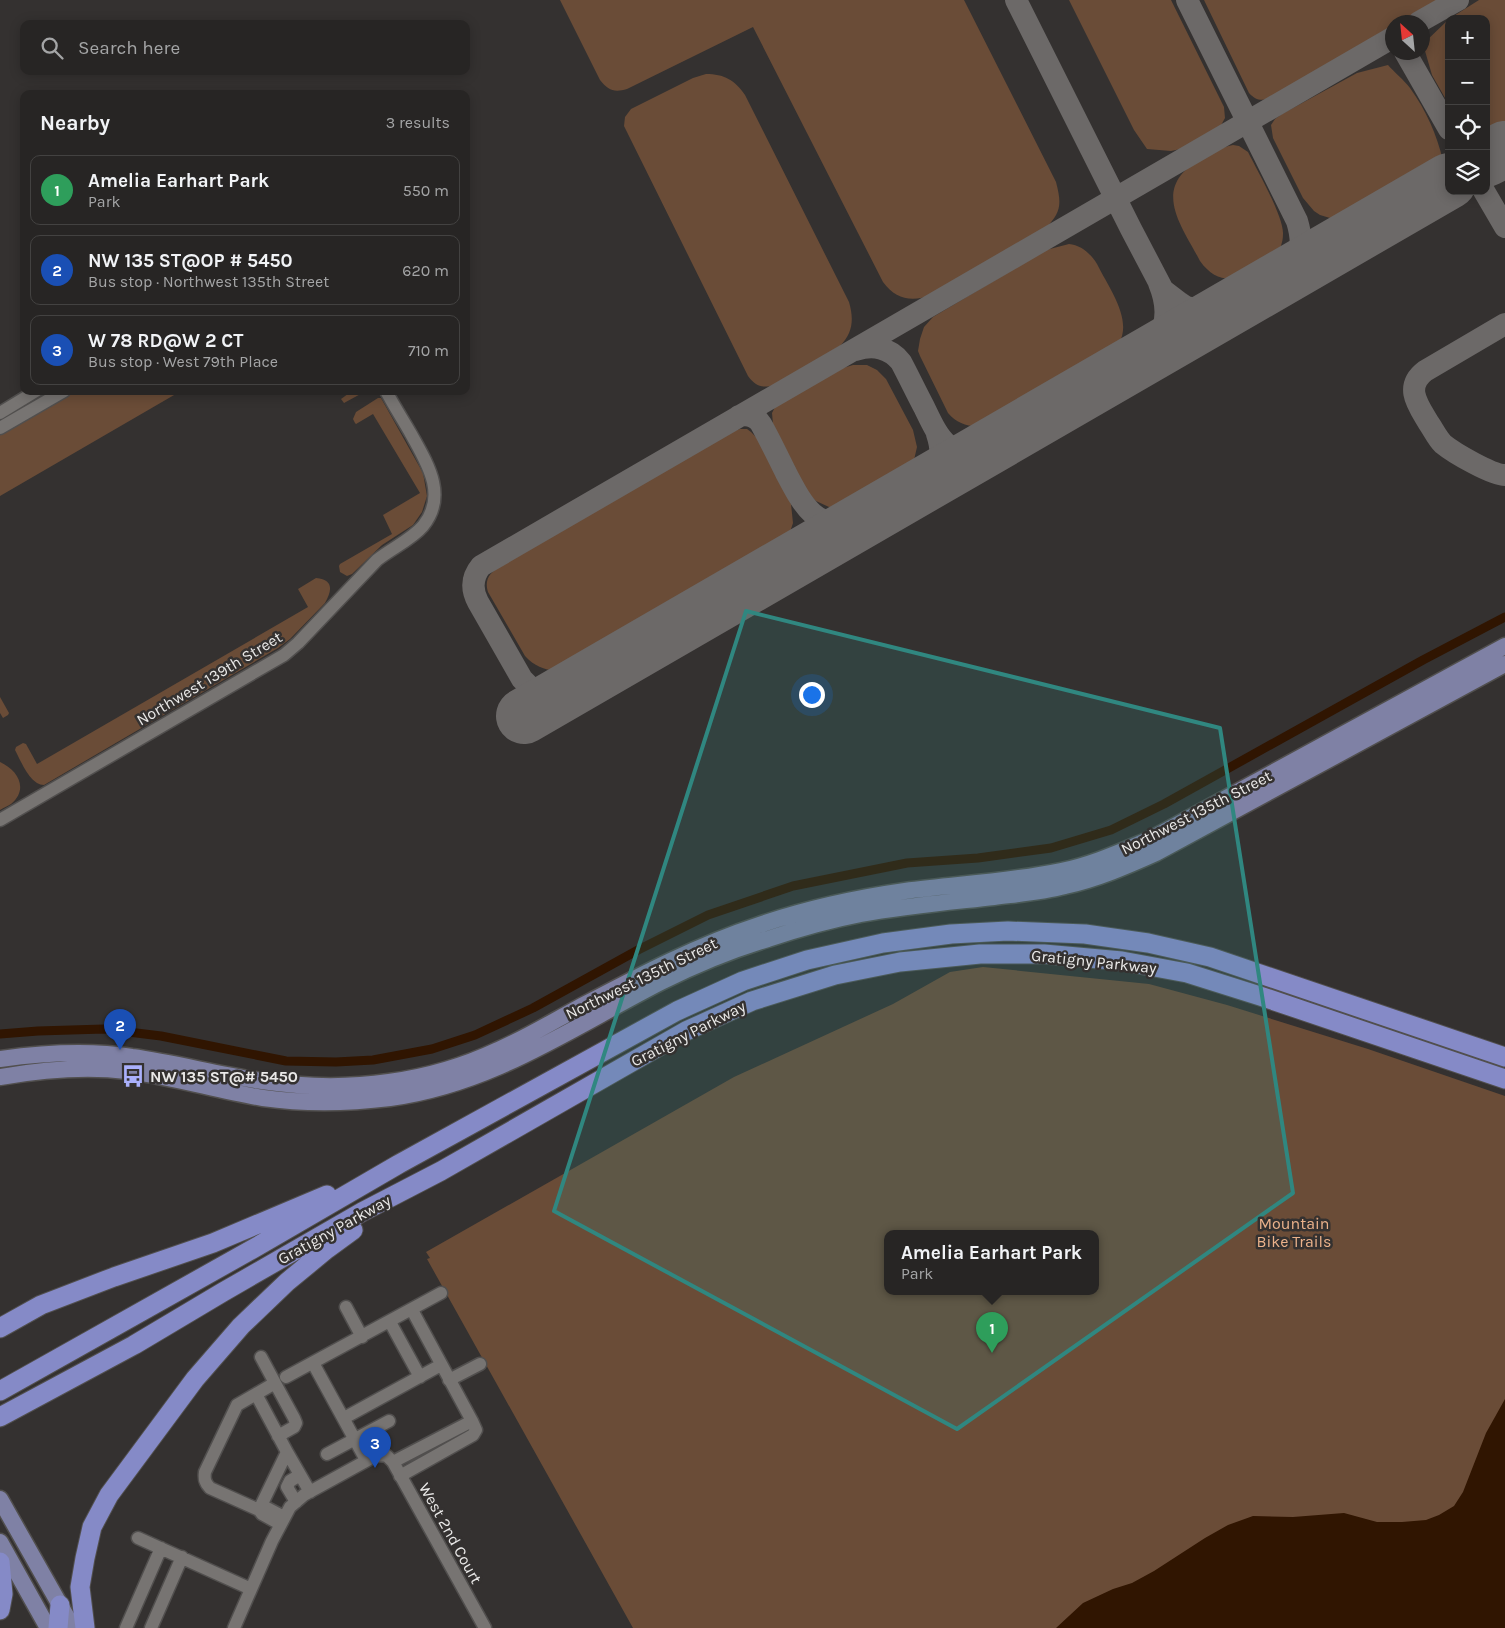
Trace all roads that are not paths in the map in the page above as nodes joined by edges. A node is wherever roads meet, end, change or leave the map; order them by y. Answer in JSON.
{"nodes":[{"id":1,"x":29,"y":395,"type":"edge"},
{"id":2,"x":57,"y":395,"type":"edge"},
{"id":3,"x":388,"y":395,"type":"edge"},
{"id":4,"x":0,"y":413,"type":"edge"},
{"id":5,"x":0,"y":428,"type":"edge"},
{"id":6,"x":1505,"y":646,"type":"edge"},
{"id":7,"x":1505,"y":664,"type":"edge"},
{"id":8,"x":1330,"y":750,"type":"junction"},
{"id":9,"x":0,"y":820,"type":"edge"},
{"id":10,"x":1505,"y":1057,"type":"edge"},
{"id":11,"x":0,"y":1059,"type":"edge"},
{"id":12,"x":0,"y":1077,"type":"edge"},
{"id":13,"x":1505,"y":1079,"type":"edge"},
{"id":14,"x":399,"y":1164,"type":"junction"},
{"id":15,"x":441,"y":1171,"type":"junction"},
{"id":16,"x":441,"y":1293,"type":"dead end"},
{"id":17,"x":346,"y":1307,"type":"dead end"},
{"id":18,"x":412,"y":1310,"type":"junction"},
{"id":19,"x":390,"y":1322,"type":"junction"},
{"id":20,"x":0,"y":1328,"type":"edge"},
{"id":21,"x":362,"y":1337,"type":"junction"},
{"id":22,"x":261,"y":1357,"type":"dead end"},
{"id":23,"x":313,"y":1363,"type":"junction"},
{"id":24,"x":480,"y":1364,"type":"dead end"},
{"id":25,"x":441,"y":1365,"type":"junction"},
{"id":26,"x":420,"y":1377,"type":"junction"},
{"id":27,"x":280,"y":1380,"type":"junction"},
{"id":28,"x":449,"y":1380,"type":"junction"},
{"id":29,"x":0,"y":1391,"type":"edge"},
{"id":30,"x":48,"y":1393,"type":"junction"},
{"id":31,"x":256,"y":1394,"type":"junction"},
{"id":32,"x":0,"y":1417,"type":"edge"},
{"id":33,"x":344,"y":1418,"type":"junction"},
{"id":34,"x":389,"y":1421,"type":"dead end"},
{"id":35,"x":472,"y":1421,"type":"junction"},
{"id":36,"x":0,"y":1426,"type":"edge"},
{"id":37,"x":278,"y":1436,"type":"junction"},
{"id":38,"x":355,"y":1439,"type":"junction"},
{"id":39,"x":287,"y":1452,"type":"junction"},
{"id":40,"x":413,"y":1452,"type":"junction"},
{"id":41,"x":327,"y":1454,"type":"dead end"},
{"id":42,"x":390,"y":1459,"type":"junction"},
{"id":43,"x":366,"y":1460,"type":"junction"},
{"id":44,"x":420,"y":1466,"type":"junction"},
{"id":45,"x":300,"y":1475,"type":"junction"},
{"id":46,"x":400,"y":1476,"type":"junction"},
{"id":47,"x":310,"y":1492,"type":"junction"},
{"id":48,"x":0,"y":1499,"type":"edge"},
{"id":49,"x":296,"y":1502,"type":"junction"},
{"id":50,"x":259,"y":1510,"type":"junction"},
{"id":51,"x":283,"y":1518,"type":"junction"},
{"id":52,"x":138,"y":1538,"type":"dead end"},
{"id":53,"x":0,"y":1542,"type":"edge"},
{"id":54,"x":161,"y":1548,"type":"junction"},
{"id":55,"x":182,"y":1557,"type":"junction"},
{"id":56,"x":0,"y":1562,"type":"edge"},
{"id":57,"x":251,"y":1589,"type":"junction"},
{"id":58,"x":60,"y":1605,"type":"junction"},
{"id":59,"x":0,"y":1610,"type":"edge"},
{"id":60,"x":48,"y":1628,"type":"edge"},
{"id":61,"x":58,"y":1628,"type":"edge"},
{"id":62,"x":73,"y":1628,"type":"edge"},
{"id":63,"x":85,"y":1628,"type":"edge"},
{"id":64,"x":126,"y":1628,"type":"edge"},
{"id":65,"x":151,"y":1628,"type":"edge"},
{"id":66,"x":234,"y":1628,"type":"edge"},
{"id":67,"x":485,"y":1628,"type":"edge"}],
"edges":[{"from":1,"to":4,"type":"street"},
{"from":2,"to":5,"type":"street"},
{"from":3,"to":9,"type":"street","name":"Northwest 139th Street"},
{"from":6,"to":8,"type":"main road","name":"Northwest 135th Street"},
{"from":7,"to":8,"type":"main road","name":"Northwest 135th Street"},
{"from":8,"to":11,"type":"main road","name":"Northwest 135th Street"},
{"from":8,"to":12,"type":"main road","name":"Northwest 135th Street"},
{"from":10,"to":14,"type":"highway","name":"Gratigny Parkway"},
{"from":13,"to":15,"type":"highway","name":"Gratigny Parkway"},
{"from":14,"to":20,"type":"highway"},
{"from":14,"to":29,"type":"highway","name":"Gratigny Parkway"},
{"from":15,"to":30,"type":"highway","name":"Gratigny Parkway"},
{"from":15,"to":63,"type":"highway"},
{"from":16,"to":18,"type":"street"},
{"from":17,"to":21,"type":"street"},
{"from":18,"to":19,"type":"street"},
{"from":18,"to":25,"type":"street"},
{"from":19,"to":21,"type":"street"},
{"from":19,"to":26,"type":"street"},
{"from":21,"to":23,"type":"street"},
{"from":22,"to":27,"type":"street"},
{"from":23,"to":27,"type":"street"},
{"from":23,"to":33,"type":"street"},
{"from":24,"to":28,"type":"street"},
{"from":25,"to":26,"type":"street"},
{"from":25,"to":28,"type":"street"},
{"from":26,"to":33,"type":"street"},
{"from":27,"to":31,"type":"street"},
{"from":27,"to":37,"type":"street"},
{"from":28,"to":35,"type":"street"},
{"from":30,"to":32,"type":"highway","name":"Gratigny Parkway"},
{"from":30,"to":36,"type":"highway"},
{"from":31,"to":37,"type":"street"},
{"from":31,"to":50,"type":"street"},
{"from":33,"to":38,"type":"street"},
{"from":34,"to":38,"type":"street"},
{"from":35,"to":40,"type":"street"},
{"from":35,"to":44,"type":"street"},
{"from":37,"to":39,"type":"street"},
{"from":38,"to":41,"type":"street"},
{"from":38,"to":43,"type":"street"},
{"from":39,"to":45,"type":"street"},
{"from":39,"to":50,"type":"street"},
{"from":40,"to":42,"type":"street"},
{"from":40,"to":44,"type":"street"},
{"from":42,"to":43,"type":"street"},
{"from":42,"to":46,"type":"street","name":"West 2nd Court"},
{"from":43,"to":47,"type":"street"},
{"from":44,"to":46,"type":"street"},
{"from":45,"to":47,"type":"street"},
{"from":45,"to":49,"type":"street"},
{"from":46,"to":67,"type":"street","name":"West 2nd Court"},
{"from":47,"to":49,"type":"street"},
{"from":48,"to":58,"type":"main road"},
{"from":49,"to":51,"type":"street"},
{"from":50,"to":51,"type":"street"},
{"from":51,"to":57,"type":"street"},
{"from":52,"to":54,"type":"street"},
{"from":53,"to":60,"type":"main road"},
{"from":54,"to":55,"type":"street"},
{"from":54,"to":64,"type":"street"},
{"from":55,"to":57,"type":"street"},
{"from":55,"to":65,"type":"street"},
{"from":56,"to":59,"type":"highway"},
{"from":57,"to":66,"type":"street"},
{"from":58,"to":61,"type":"highway"},
{"from":58,"to":62,"type":"main road"}]}
